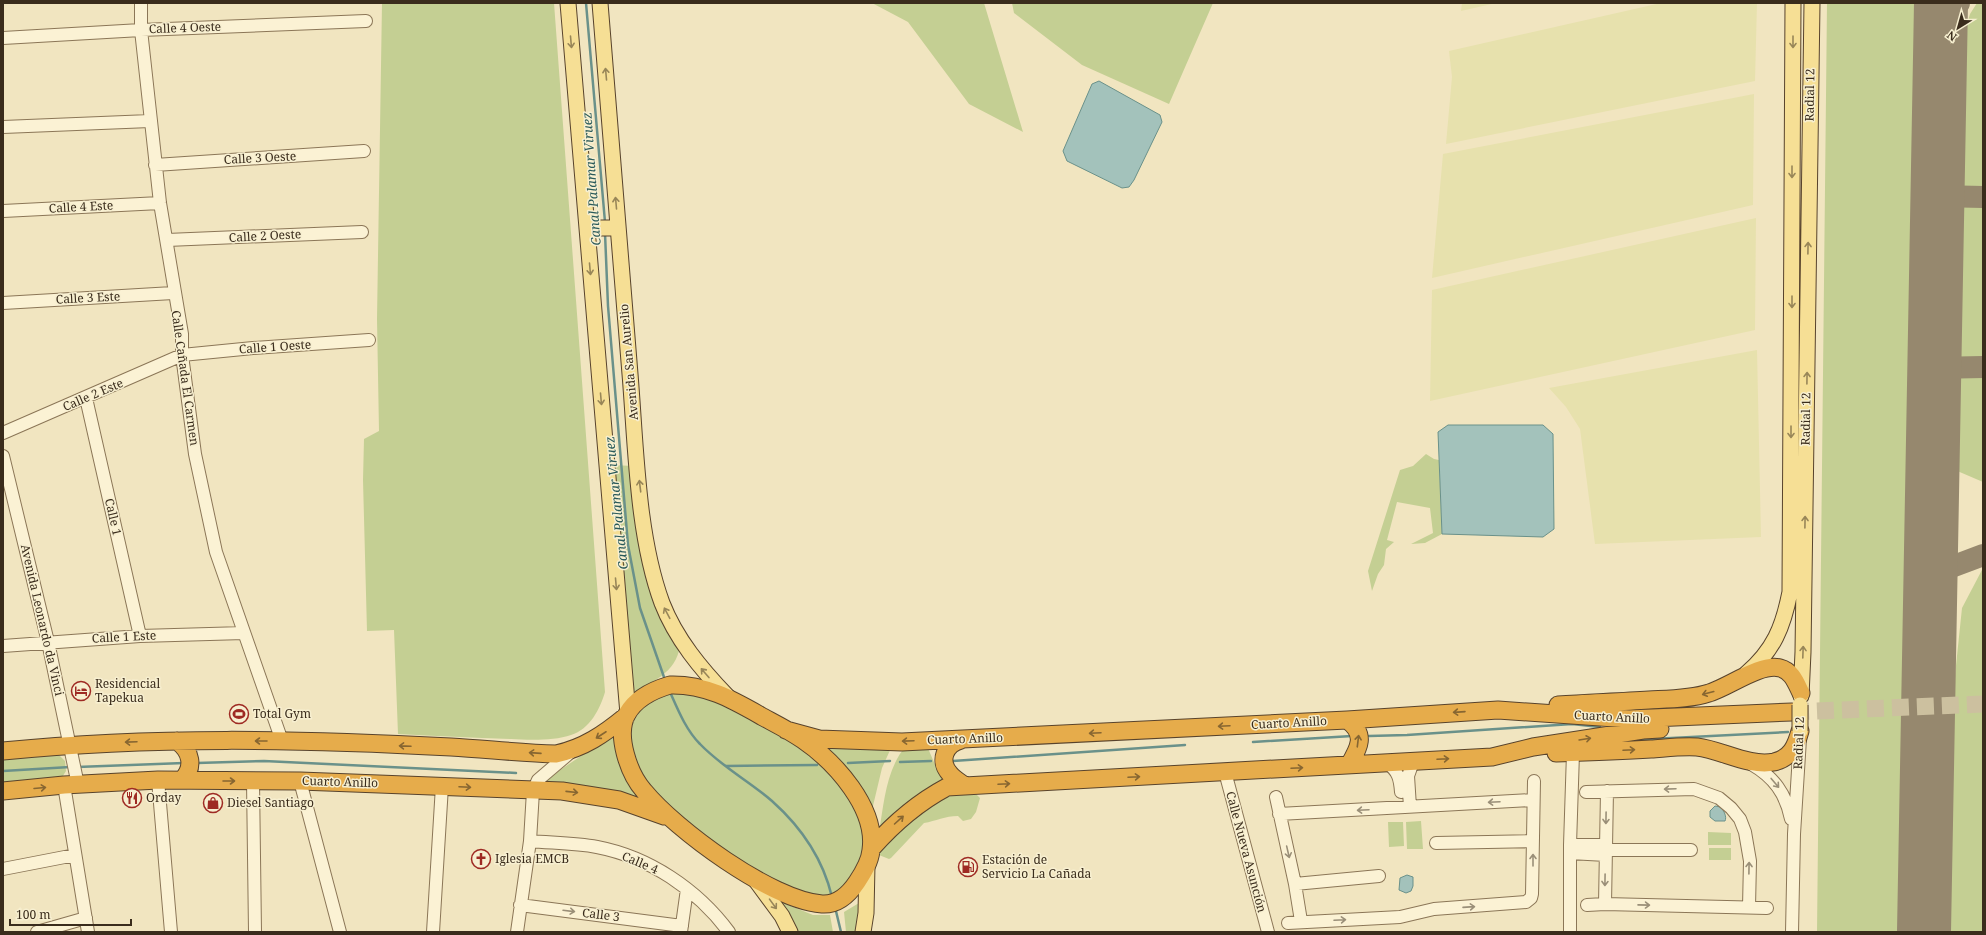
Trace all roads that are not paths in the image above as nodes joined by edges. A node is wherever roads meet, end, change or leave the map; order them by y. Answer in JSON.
{"nodes":[{"id":1,"x":141,"y":3,"type":"edge"},
{"id":2,"x":568,"y":3,"type":"edge"},
{"id":3,"x":600,"y":3,"type":"edge"},
{"id":4,"x":1793,"y":3,"type":"edge"},
{"id":5,"x":1812,"y":3,"type":"edge"},
{"id":6,"x":366,"y":21,"type":"dead end"},
{"id":7,"x":141,"y":30,"type":"junction"},
{"id":8,"x":3,"y":38,"type":"edge"},
{"id":9,"x":150,"y":121,"type":"junction"},
{"id":10,"x":3,"y":126,"type":"edge"},
{"id":11,"x":364,"y":151,"type":"dead end"},
{"id":12,"x":155,"y":165,"type":"junction"},
{"id":13,"x":160,"y":203,"type":"junction"},
{"id":14,"x":3,"y":211,"type":"edge"},
{"id":15,"x":591,"y":228,"type":"junction"},
{"id":16,"x":615,"y":228,"type":"junction"},
{"id":17,"x":362,"y":232,"type":"dead end"},
{"id":18,"x":167,"y":240,"type":"junction"},
{"id":19,"x":173,"y":293,"type":"junction"},
{"id":20,"x":3,"y":303,"type":"edge"},
{"id":21,"x":369,"y":340,"type":"dead end"},
{"id":22,"x":182,"y":355,"type":"junction"},
{"id":23,"x":86,"y":398,"type":"junction"},
{"id":24,"x":3,"y":433,"type":"edge"},
{"id":25,"x":3,"y":456,"type":"edge"},
{"id":26,"x":244,"y":633,"type":"junction"},
{"id":27,"x":140,"y":636,"type":"junction"},
{"id":28,"x":48,"y":642,"type":"junction"},
{"id":29,"x":3,"y":646,"type":"edge"},
{"id":30,"x":1743,"y":677,"type":"junction"},
{"id":31,"x":728,"y":697,"type":"junction"},
{"id":32,"x":1498,"y":710,"type":"junction"},
{"id":33,"x":1797,"y":713,"type":"junction"},
{"id":34,"x":627,"y":715,"type":"junction"},
{"id":35,"x":1347,"y":720,"type":"junction"},
{"id":36,"x":786,"y":730,"type":"junction"},
{"id":37,"x":961,"y":740,"type":"junction"},
{"id":38,"x":282,"y":741,"type":"junction"},
{"id":39,"x":573,"y":750,"type":"junction"},
{"id":40,"x":3,"y":751,"type":"edge"},
{"id":41,"x":72,"y":751,"type":"junction"},
{"id":42,"x":1573,"y":753,"type":"junction"},
{"id":43,"x":193,"y":757,"type":"junction"},
{"id":44,"x":1492,"y":757,"type":"junction"},
{"id":45,"x":1744,"y":760,"type":"junction"},
{"id":46,"x":1419,"y":761,"type":"junction"},
{"id":47,"x":1387,"y":763,"type":"junction"},
{"id":48,"x":1348,"y":765,"type":"junction"},
{"id":49,"x":1225,"y":772,"type":"junction"},
{"id":50,"x":158,"y":780,"type":"junction"},
{"id":51,"x":182,"y":780,"type":"junction"},
{"id":52,"x":72,"y":781,"type":"junction"},
{"id":53,"x":205,"y":781,"type":"junction"},
{"id":54,"x":252,"y":781,"type":"junction"},
{"id":55,"x":300,"y":781,"type":"junction"},
{"id":56,"x":1534,"y":782,"type":"dead end"},
{"id":57,"x":442,"y":786,"type":"junction"},
{"id":58,"x":965,"y":786,"type":"junction"},
{"id":59,"x":3,"y":791,"type":"edge"},
{"id":60,"x":533,"y":791,"type":"junction"},
{"id":61,"x":1586,"y":792,"type":"dead end"},
{"id":62,"x":1606,"y":792,"type":"junction"},
{"id":63,"x":1276,"y":797,"type":"dead end"},
{"id":64,"x":1532,"y":800,"type":"junction"},
{"id":65,"x":1406,"y":807,"type":"junction"},
{"id":66,"x":1279,"y":814,"type":"junction"},
{"id":67,"x":674,"y":820,"type":"junction"},
{"id":68,"x":1794,"y":834,"type":"junction"},
{"id":69,"x":530,"y":841,"type":"junction"},
{"id":70,"x":1533,"y":841,"type":"junction"},
{"id":71,"x":1436,"y":843,"type":"dead end"},
{"id":72,"x":872,"y":848,"type":"junction"},
{"id":73,"x":1570,"y":849,"type":"junction"},
{"id":74,"x":1606,"y":850,"type":"junction"},
{"id":75,"x":1691,"y":850,"type":"dead end"},
{"id":76,"x":75,"y":855,"type":"junction"},
{"id":77,"x":867,"y":865,"type":"junction"},
{"id":78,"x":3,"y":868,"type":"edge"},
{"id":79,"x":1380,"y":876,"type":"dead end"},
{"id":80,"x":754,"y":877,"type":"junction"},
{"id":81,"x":1295,"y":884,"type":"junction"},
{"id":82,"x":687,"y":889,"type":"junction"},
{"id":83,"x":1605,"y":904,"type":"junction"},
{"id":84,"x":1587,"y":905,"type":"dead end"},
{"id":85,"x":525,"y":906,"type":"junction"},
{"id":86,"x":1749,"y":907,"type":"junction"},
{"id":87,"x":1767,"y":908,"type":"dead end"},
{"id":88,"x":86,"y":918,"type":"junction"},
{"id":89,"x":1301,"y":921,"type":"junction"},
{"id":90,"x":1288,"y":923,"type":"dead end"},
{"id":91,"x":682,"y":929,"type":"edge"},
{"id":92,"x":37,"y":932,"type":"edge"},
{"id":93,"x":88,"y":932,"type":"edge"},
{"id":94,"x":171,"y":932,"type":"edge"},
{"id":95,"x":255,"y":932,"type":"edge"},
{"id":96,"x":340,"y":932,"type":"edge"},
{"id":97,"x":433,"y":932,"type":"edge"},
{"id":98,"x":517,"y":932,"type":"edge"},
{"id":99,"x":729,"y":932,"type":"edge"},
{"id":100,"x":790,"y":932,"type":"edge"},
{"id":101,"x":863,"y":932,"type":"edge"},
{"id":102,"x":1268,"y":932,"type":"edge"},
{"id":103,"x":1570,"y":932,"type":"edge"},
{"id":104,"x":1792,"y":932,"type":"edge"}],
"edges":[{"from":1,"to":7,"type":"street","name":"Calle Cañada El Carmen"},
{"from":2,"to":15,"type":"main road","one_way":true},
{"from":16,"to":3,"type":"main road","name":"Avenida San Aurelio","one_way":true},
{"from":4,"to":30,"type":"main road","name":"Radial 12","one_way":true},
{"from":33,"to":5,"type":"main road","name":"Radial 12","one_way":true},
{"from":6,"to":7,"type":"street","name":"Calle 4 Oeste"},
{"from":7,"to":8,"type":"street","name":"Calle 4 Oeste"},
{"from":7,"to":9,"type":"street","name":"Calle Cañada El Carmen"},
{"from":9,"to":10,"type":"street"},
{"from":9,"to":12,"type":"street","name":"Calle Cañada El Carmen"},
{"from":11,"to":12,"type":"street","name":"Calle 3 Oeste"},
{"from":12,"to":13,"type":"street","name":"Calle Cañada El Carmen"},
{"from":13,"to":14,"type":"street","name":"Calle 4 Este"},
{"from":13,"to":18,"type":"street","name":"Calle Cañada El Carmen"},
{"from":15,"to":16,"type":"main road"},
{"from":15,"to":34,"type":"main road","one_way":true},
{"from":31,"to":16,"type":"main road","name":"Avenida San Aurelio","one_way":true},
{"from":17,"to":18,"type":"street","name":"Calle 2 Oeste"},
{"from":18,"to":19,"type":"street","name":"Calle Cañada El Carmen"},
{"from":19,"to":20,"type":"street","name":"Calle 3 Este"},
{"from":19,"to":22,"type":"street","name":"Calle Cañada El Carmen"},
{"from":21,"to":22,"type":"street","name":"Calle 1 Oeste"},
{"from":22,"to":23,"type":"street","name":"Calle 2 Este"},
{"from":22,"to":26,"type":"street","name":"Calle Cañada El Carmen"},
{"from":23,"to":24,"type":"street","name":"Calle 2 Este"},
{"from":23,"to":27,"type":"street","name":"Calle 1"},
{"from":25,"to":28,"type":"street","name":"Avenida Leonardo da Vinci"},
{"from":26,"to":27,"type":"street","name":"Calle 1 Este"},
{"from":26,"to":38,"type":"street","name":"Calle Cañada El Carmen"},
{"from":27,"to":28,"type":"street","name":"Calle 1 Este"},
{"from":28,"to":29,"type":"street","name":"Calle 1 Este"},
{"from":28,"to":41,"type":"street","name":"Avenida Leonardo da Vinci"},
{"from":30,"to":32,"type":"highway","one_way":true},
{"from":30,"to":33,"type":"highway"},
{"from":31,"to":34,"type":"highway"},
{"from":31,"to":36,"type":"highway"},
{"from":32,"to":33,"type":"highway","name":"Cuarto Anillo"},
{"from":32,"to":35,"type":"highway","name":"Cuarto Anillo","one_way":true},
{"from":44,"to":33,"type":"highway","name":"Cuarto Anillo","one_way":true},
{"from":33,"to":45,"type":"highway"},
{"from":33,"to":68,"type":"street","name":"Radial 12"},
{"from":34,"to":39,"type":"highway","one_way":true},
{"from":34,"to":67,"type":"highway"},
{"from":35,"to":37,"type":"highway","name":"Cuarto Anillo","one_way":true},
{"from":48,"to":35,"type":"highway","one_way":true},
{"from":37,"to":36,"type":"highway","name":"Cuarto Anillo","one_way":true},
{"from":36,"to":72,"type":"highway"},
{"from":37,"to":58,"type":"highway"},
{"from":39,"to":38,"type":"highway","one_way":true},
{"from":38,"to":43,"type":"highway","one_way":true},
{"from":39,"to":60,"type":"street"},
{"from":40,"to":41,"type":"highway"},
{"from":43,"to":41,"type":"highway","one_way":true},
{"from":41,"to":52,"type":"street","name":"Avenida Leonardo da Vinci"},
{"from":42,"to":44,"type":"highway"},
{"from":42,"to":45,"type":"highway","one_way":true},
{"from":42,"to":73,"type":"street"},
{"from":43,"to":51,"type":"highway"},
{"from":43,"to":53,"type":"highway"},
{"from":46,"to":44,"type":"highway","name":"Cuarto Anillo","one_way":true},
{"from":45,"to":68,"type":"street","name":"Radial 12","one_way":true},
{"from":46,"to":47,"type":"highway","name":"Cuarto Anillo"},
{"from":46,"to":65,"type":"street"},
{"from":47,"to":48,"type":"highway","name":"Cuarto Anillo"},
{"from":47,"to":65,"type":"street"},
{"from":49,"to":48,"type":"highway","name":"Cuarto Anillo","one_way":true},
{"from":58,"to":49,"type":"highway","name":"Cuarto Anillo","one_way":true},
{"from":49,"to":102,"type":"street","name":"Calle Nueva Asunción"},
{"from":50,"to":51,"type":"highway","name":"Cuarto Anillo"},
{"from":50,"to":52,"type":"highway","name":"Cuarto Anillo"},
{"from":50,"to":94,"type":"street"},
{"from":51,"to":53,"type":"highway","name":"Cuarto Anillo"},
{"from":59,"to":52,"type":"highway","name":"Cuarto Anillo","one_way":true},
{"from":52,"to":76,"type":"street","name":"Avenida Leonardo da Vinci"},
{"from":53,"to":54,"type":"highway","name":"Cuarto Anillo","one_way":true},
{"from":54,"to":55,"type":"highway","name":"Cuarto Anillo"},
{"from":54,"to":95,"type":"street"},
{"from":55,"to":57,"type":"highway","name":"Cuarto Anillo"},
{"from":55,"to":96,"type":"street"},
{"from":56,"to":64,"type":"street"},
{"from":57,"to":60,"type":"highway","name":"Cuarto Anillo","one_way":true},
{"from":57,"to":97,"type":"street"},
{"from":72,"to":58,"type":"highway","name":"Cuarto Anillo","one_way":true},
{"from":60,"to":67,"type":"highway","name":"Cuarto Anillo","one_way":true},
{"from":60,"to":69,"type":"street"},
{"from":61,"to":62,"type":"street"},
{"from":62,"to":74,"type":"street","one_way":true},
{"from":86,"to":62,"type":"street","one_way":true},
{"from":63,"to":66,"type":"street"},
{"from":64,"to":65,"type":"street","one_way":true},
{"from":64,"to":70,"type":"street"},
{"from":65,"to":66,"type":"street","one_way":true},
{"from":66,"to":81,"type":"street","one_way":true},
{"from":67,"to":80,"type":"highway"},
{"from":68,"to":104,"type":"street","name":"Radial 12"},
{"from":69,"to":82,"type":"street","name":"Calle 4"},
{"from":69,"to":85,"type":"street"},
{"from":70,"to":71,"type":"street"},
{"from":89,"to":70,"type":"street","one_way":true},
{"from":72,"to":77,"type":"highway"},
{"from":73,"to":74,"type":"street"},
{"from":73,"to":103,"type":"street"},
{"from":74,"to":75,"type":"street"},
{"from":74,"to":83,"type":"street","one_way":true},
{"from":76,"to":78,"type":"street"},
{"from":76,"to":88,"type":"street","name":"Avenida Leonardo da Vinci"},
{"from":77,"to":80,"type":"highway"},
{"from":77,"to":101,"type":"main road"},
{"from":79,"to":81,"type":"street"},
{"from":80,"to":100,"type":"main road","one_way":true},
{"from":81,"to":89,"type":"street"},
{"from":82,"to":91,"type":"street"},
{"from":82,"to":99,"type":"street","name":"Calle 4"},
{"from":83,"to":84,"type":"street"},
{"from":83,"to":86,"type":"street","one_way":true},
{"from":85,"to":91,"type":"street","name":"Calle 3","one_way":true},
{"from":85,"to":98,"type":"street"},
{"from":86,"to":87,"type":"street"},
{"from":88,"to":92,"type":"street"},
{"from":88,"to":93,"type":"street","name":"Avenida Leonardo da Vinci"},
{"from":89,"to":90,"type":"street"}]}
